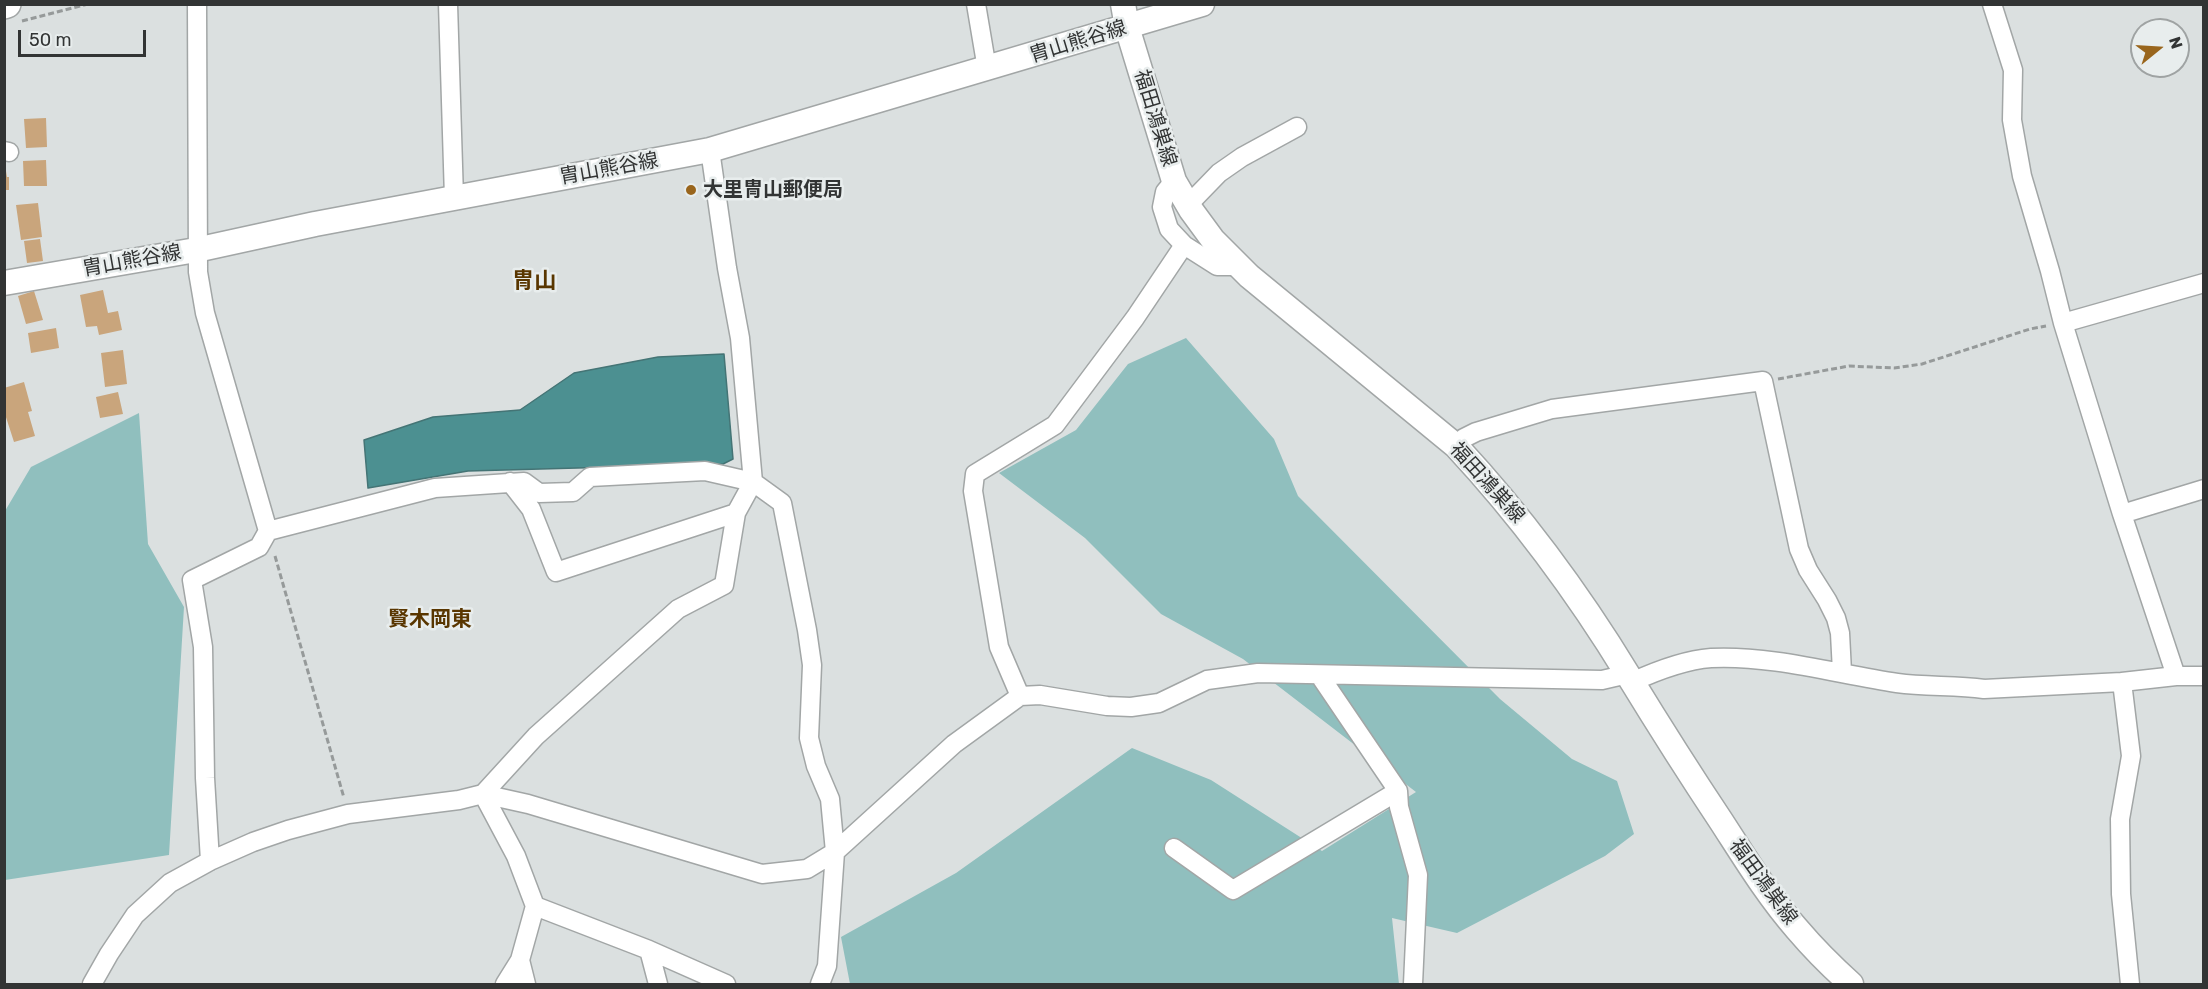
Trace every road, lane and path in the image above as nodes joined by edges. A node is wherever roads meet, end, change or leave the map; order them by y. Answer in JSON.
{"nodes":[{"id":1,"x":88,"y":4,"type":"edge"},
{"id":2,"x":196,"y":4,"type":"edge"},
{"id":3,"x":448,"y":4,"type":"edge"},
{"id":4,"x":976,"y":4,"type":"edge"},
{"id":5,"x":1202,"y":4,"type":"edge"},
{"id":6,"x":1992,"y":4,"type":"edge"},
{"id":7,"x":9,"y":11,"type":"edge"},
{"id":8,"x":1125,"y":16,"type":"edge"},
{"id":9,"x":987,"y":69,"type":"junction"},
{"id":10,"x":1297,"y":127,"type":"dead end"},
{"id":11,"x":710,"y":150,"type":"junction"},
{"id":12,"x":1174,"y":181,"type":"junction"},
{"id":13,"x":454,"y":198,"type":"junction"},
{"id":14,"x":1188,"y":206,"type":"junction"},
{"id":15,"x":1184,"y":244,"type":"junction"},
{"id":16,"x":196,"y":250,"type":"junction"},
{"id":17,"x":1239,"y":266,"type":"junction"},
{"id":18,"x":4,"y":283,"type":"edge"},
{"id":19,"x":2204,"y":283,"type":"edge"},
{"id":20,"x":2063,"y":323,"type":"junction"},
{"id":21,"x":1763,"y":381,"type":"junction"},
{"id":22,"x":1456,"y":446,"type":"junction"},
{"id":23,"x":510,"y":482,"type":"junction"},
{"id":24,"x":753,"y":482,"type":"junction"},
{"id":25,"x":2204,"y":489,"type":"edge"},
{"id":26,"x":736,"y":513,"type":"junction"},
{"id":27,"x":2122,"y":514,"type":"junction"},
{"id":28,"x":268,"y":531,"type":"junction"},
{"id":29,"x":1842,"y":672,"type":"junction"},
{"id":30,"x":1320,"y":676,"type":"junction"},
{"id":31,"x":2176,"y":676,"type":"junction"},
{"id":32,"x":2204,"y":676,"type":"edge"},
{"id":33,"x":1630,"y":678,"type":"junction"},
{"id":34,"x":2122,"y":682,"type":"junction"},
{"id":35,"x":1020,"y":696,"type":"junction"},
{"id":36,"x":1398,"y":791,"type":"junction"},
{"id":37,"x":483,"y":794,"type":"junction"},
{"id":38,"x":348,"y":814,"type":"junction"},
{"id":39,"x":1174,"y":848,"type":"dead end"},
{"id":40,"x":835,"y":852,"type":"junction"},
{"id":41,"x":210,"y":861,"type":"junction"},
{"id":42,"x":536,"y":906,"type":"junction"},
{"id":43,"x":649,"y":950,"type":"junction"},
{"id":44,"x":520,"y":960,"type":"junction"},
{"id":45,"x":92,"y":984,"type":"edge"},
{"id":46,"x":505,"y":984,"type":"edge"},
{"id":47,"x":526,"y":984,"type":"edge"},
{"id":48,"x":658,"y":984,"type":"edge"},
{"id":49,"x":726,"y":984,"type":"edge"},
{"id":50,"x":820,"y":984,"type":"edge"},
{"id":51,"x":1413,"y":984,"type":"edge"},
{"id":52,"x":1851,"y":984,"type":"edge"},
{"id":53,"x":2130,"y":984,"type":"edge"}],
"edges":[{"from":1,"to":7,"type":"path"},
{"from":2,"to":16,"type":"street"},
{"from":3,"to":13,"type":"street"},
{"from":4,"to":9,"type":"street"},
{"from":5,"to":8,"type":"main road","name":"胄山熊谷線"},
{"from":6,"to":20,"type":"street"},
{"from":8,"to":9,"type":"main road","name":"胄山熊谷線"},
{"from":8,"to":12,"type":"main road","name":"福田鴻巣線"},
{"from":9,"to":11,"type":"main road","name":"胄山熊谷線"},
{"from":10,"to":14,"type":"street"},
{"from":11,"to":13,"type":"main road","name":"胄山熊谷線"},
{"from":11,"to":24,"type":"street"},
{"from":12,"to":14,"type":"main road","name":"福田鴻巣線"},
{"from":12,"to":15,"type":"street"},
{"from":13,"to":16,"type":"main road","name":"胄山熊谷線"},
{"from":14,"to":17,"type":"main road","name":"福田鴻巣線"},
{"from":15,"to":17,"type":"street"},
{"from":15,"to":35,"type":"street"},
{"from":16,"to":18,"type":"main road","name":"胄山熊谷線"},
{"from":16,"to":28,"type":"street"},
{"from":17,"to":22,"type":"main road","name":"福田鴻巣線"},
{"from":19,"to":20,"type":"street"},
{"from":20,"to":21,"type":"path"},
{"from":20,"to":27,"type":"street"},
{"from":21,"to":22,"type":"street"},
{"from":21,"to":29,"type":"street"},
{"from":22,"to":33,"type":"main road","name":"福田鴻巣線"},
{"from":23,"to":24,"type":"street"},
{"from":23,"to":26,"type":"street"},
{"from":23,"to":28,"type":"street"},
{"from":24,"to":26,"type":"street"},
{"from":24,"to":40,"type":"street"},
{"from":25,"to":27,"type":"street"},
{"from":26,"to":37,"type":"street"},
{"from":27,"to":31,"type":"street"},
{"from":28,"to":38,"type":"path"},
{"from":28,"to":41,"type":"street"},
{"from":29,"to":33,"type":"street"},
{"from":29,"to":34,"type":"street"},
{"from":30,"to":33,"type":"street"},
{"from":30,"to":35,"type":"street"},
{"from":30,"to":36,"type":"street"},
{"from":31,"to":32,"type":"street"},
{"from":31,"to":34,"type":"street"},
{"from":33,"to":52,"type":"main road","name":"福田鴻巣線"},
{"from":34,"to":53,"type":"street"},
{"from":35,"to":40,"type":"street"},
{"from":36,"to":39,"type":"street"},
{"from":36,"to":51,"type":"street"},
{"from":37,"to":38,"type":"street"},
{"from":37,"to":40,"type":"street"},
{"from":37,"to":42,"type":"street"},
{"from":38,"to":41,"type":"street"},
{"from":40,"to":50,"type":"street"},
{"from":41,"to":45,"type":"street"},
{"from":42,"to":43,"type":"street"},
{"from":42,"to":44,"type":"street"},
{"from":43,"to":48,"type":"street"},
{"from":43,"to":49,"type":"street"},
{"from":44,"to":46,"type":"street"},
{"from":44,"to":47,"type":"street"}]}
